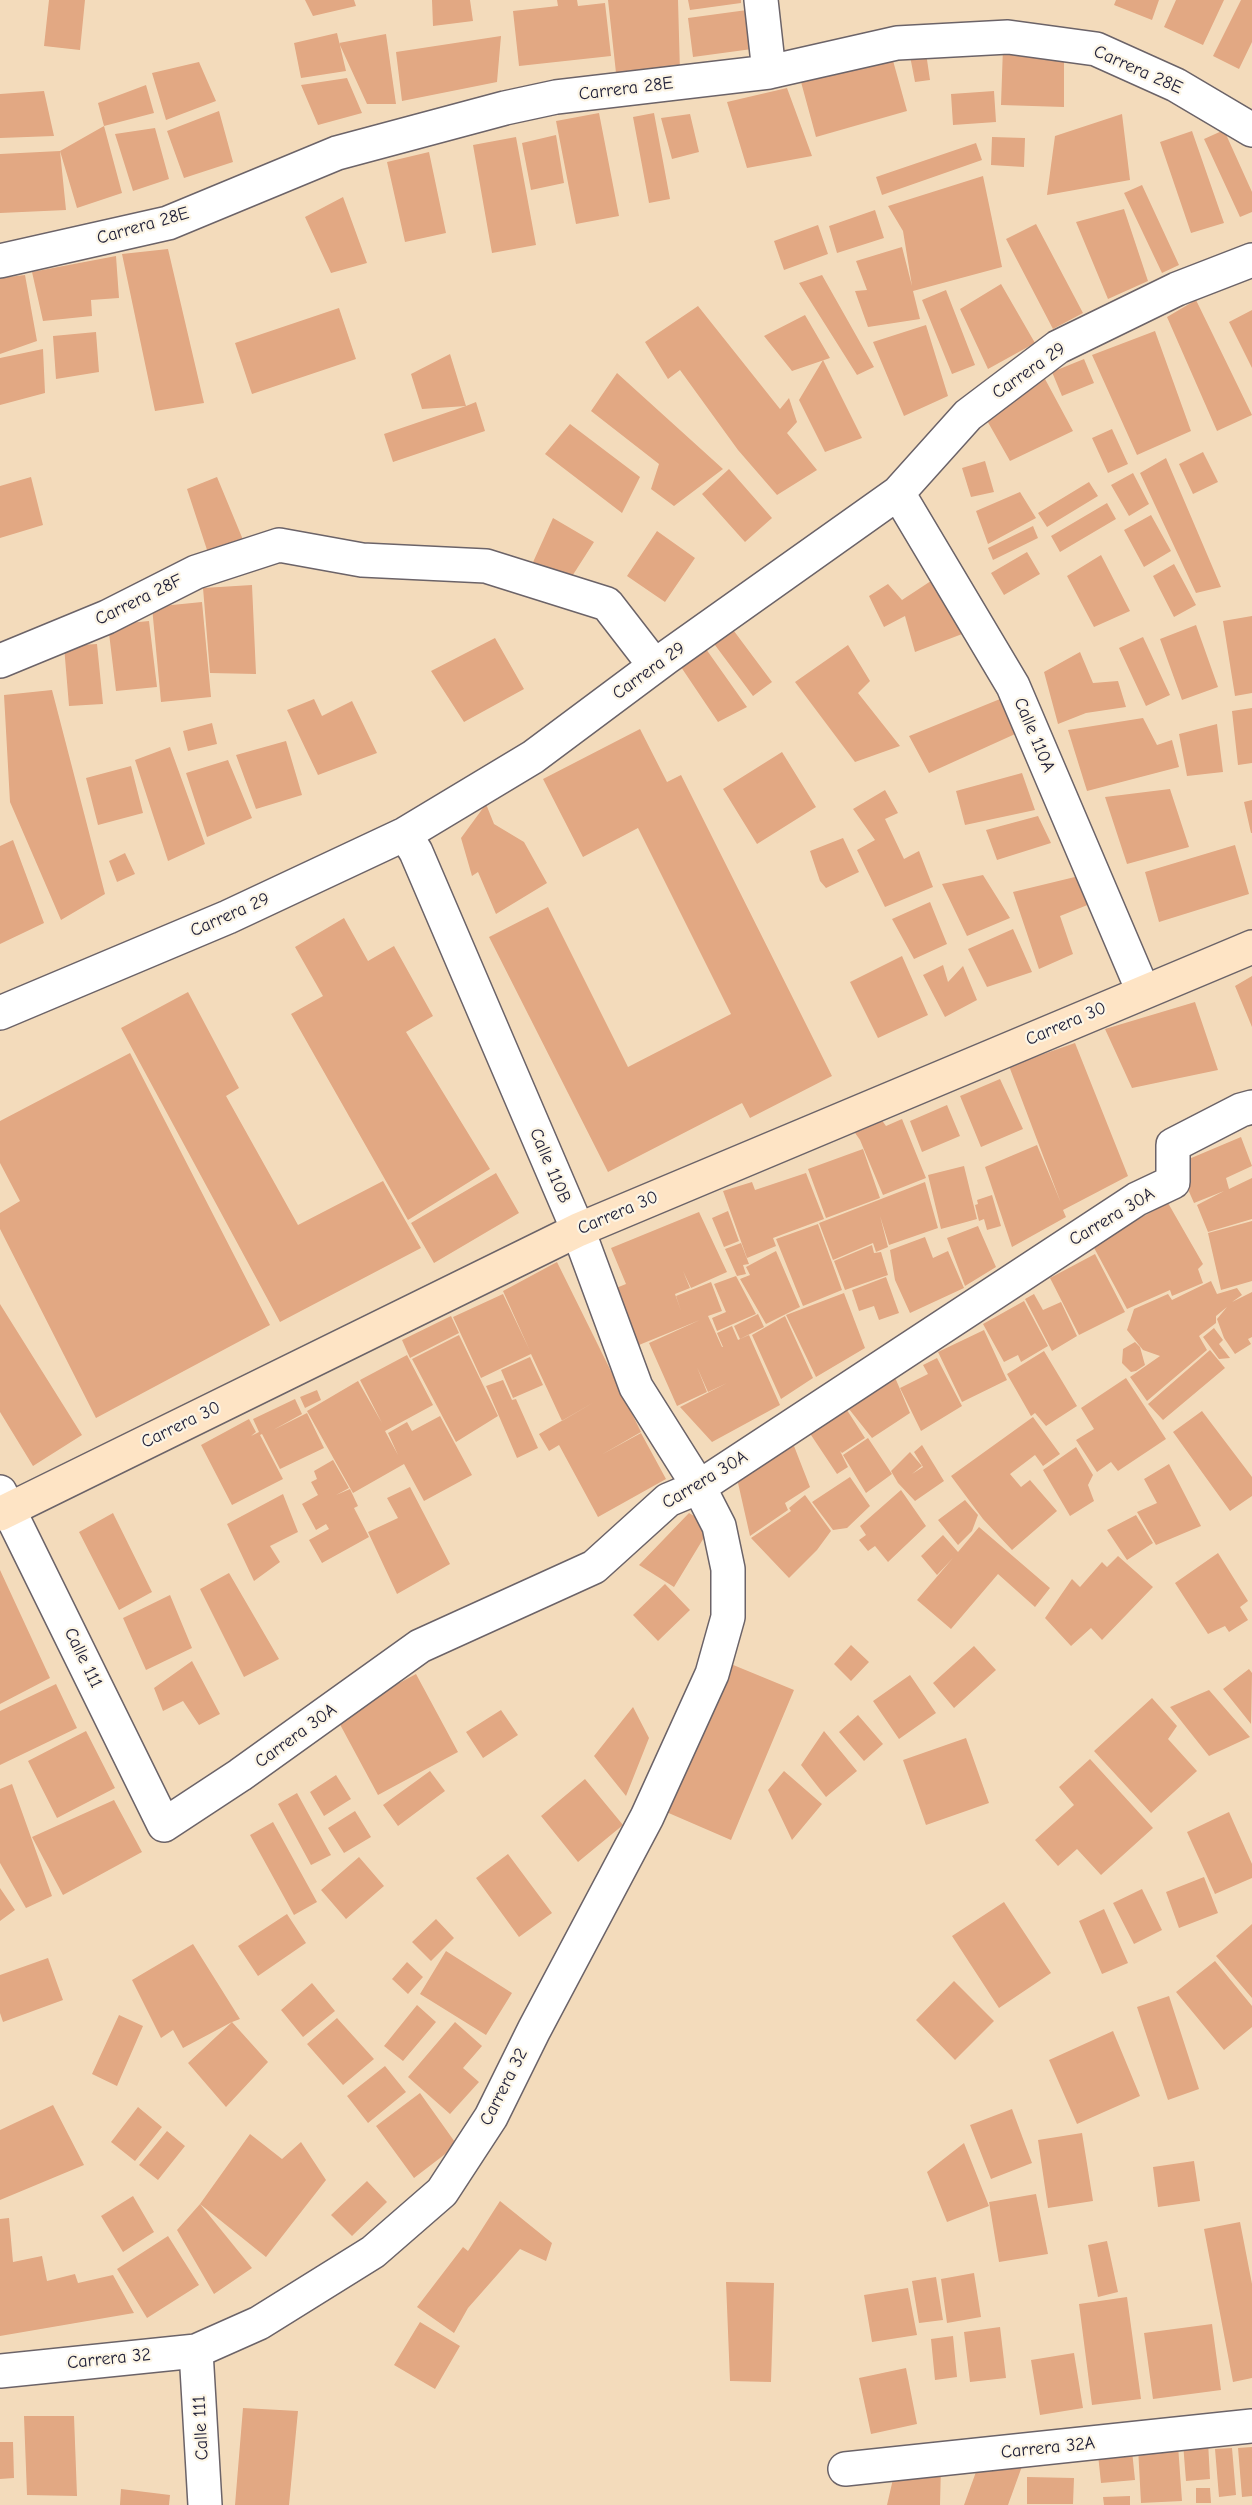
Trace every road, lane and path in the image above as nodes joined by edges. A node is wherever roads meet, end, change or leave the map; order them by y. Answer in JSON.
{"nodes":[{"id":1,"x":760,"y":0,"type":"edge"},
{"id":2,"x":769,"y":72,"type":"junction"},
{"id":3,"x":1252,"y":130,"type":"edge"},
{"id":4,"x":1252,"y":260,"type":"edge"},
{"id":5,"x":0,"y":261,"type":"edge"},
{"id":6,"x":898,"y":493,"type":"junction"},
{"id":7,"x":0,"y":661,"type":"edge"},
{"id":8,"x":655,"y":666,"type":"junction"},
{"id":9,"x":405,"y":834,"type":"junction"},
{"id":10,"x":1252,"y":947,"type":"edge"},
{"id":11,"x":1143,"y":991,"type":"junction"},
{"id":12,"x":0,"y":1013,"type":"edge"},
{"id":13,"x":1252,"y":1107,"type":"edge"},
{"id":14,"x":578,"y":1230,"type":"junction"},
{"id":15,"x":699,"y":1487,"type":"junction"},
{"id":16,"x":3,"y":1505,"type":"edge"},
{"id":17,"x":719,"y":1526,"type":"joint"},
{"id":18,"x":164,"y":1825,"type":"joint"},
{"id":19,"x":196,"y":2351,"type":"junction"},
{"id":20,"x":0,"y":2371,"type":"edge"},
{"id":21,"x":1252,"y":2426,"type":"edge"},
{"id":22,"x":845,"y":2469,"type":"dead end"},
{"id":23,"x":205,"y":2505,"type":"edge"}],
"edges":[{"from":1,"to":2,"type":"street"},
{"from":2,"to":3,"type":"street","name":"Carrera 28E"},
{"from":2,"to":5,"type":"street","name":"Carrera 28E"},
{"from":4,"to":6,"type":"street","name":"Carrera 29"},
{"from":6,"to":8,"type":"street","name":"Carrera 29"},
{"from":6,"to":11,"type":"street","name":"Calle 110A"},
{"from":7,"to":8,"type":"street","name":"Carrera 28F"},
{"from":8,"to":9,"type":"street","name":"Carrera 29"},
{"from":9,"to":12,"type":"street","name":"Carrera 29"},
{"from":9,"to":14,"type":"street","name":"Calle 110B"},
{"from":10,"to":11,"type":"street","name":"Carrera 30"},
{"from":11,"to":14,"type":"street","name":"Carrera 30"},
{"from":13,"to":15,"type":"street","name":"Carrera 30A"},
{"from":14,"to":15,"type":"street","name":"Calle 110B"},
{"from":14,"to":16,"type":"street","name":"Carrera 30"},
{"from":15,"to":17,"type":"street","name":"Calle 110B"},
{"from":15,"to":18,"type":"street","name":"Carrera 30A"},
{"from":16,"to":18,"type":"street","name":"Calle 111"},
{"from":17,"to":19,"type":"street","name":"Carrera 32"},
{"from":19,"to":20,"type":"street","name":"Carrera 32"},
{"from":19,"to":23,"type":"street","name":"Calle 111"},
{"from":21,"to":22,"type":"street","name":"Carrera 32A"}]}
